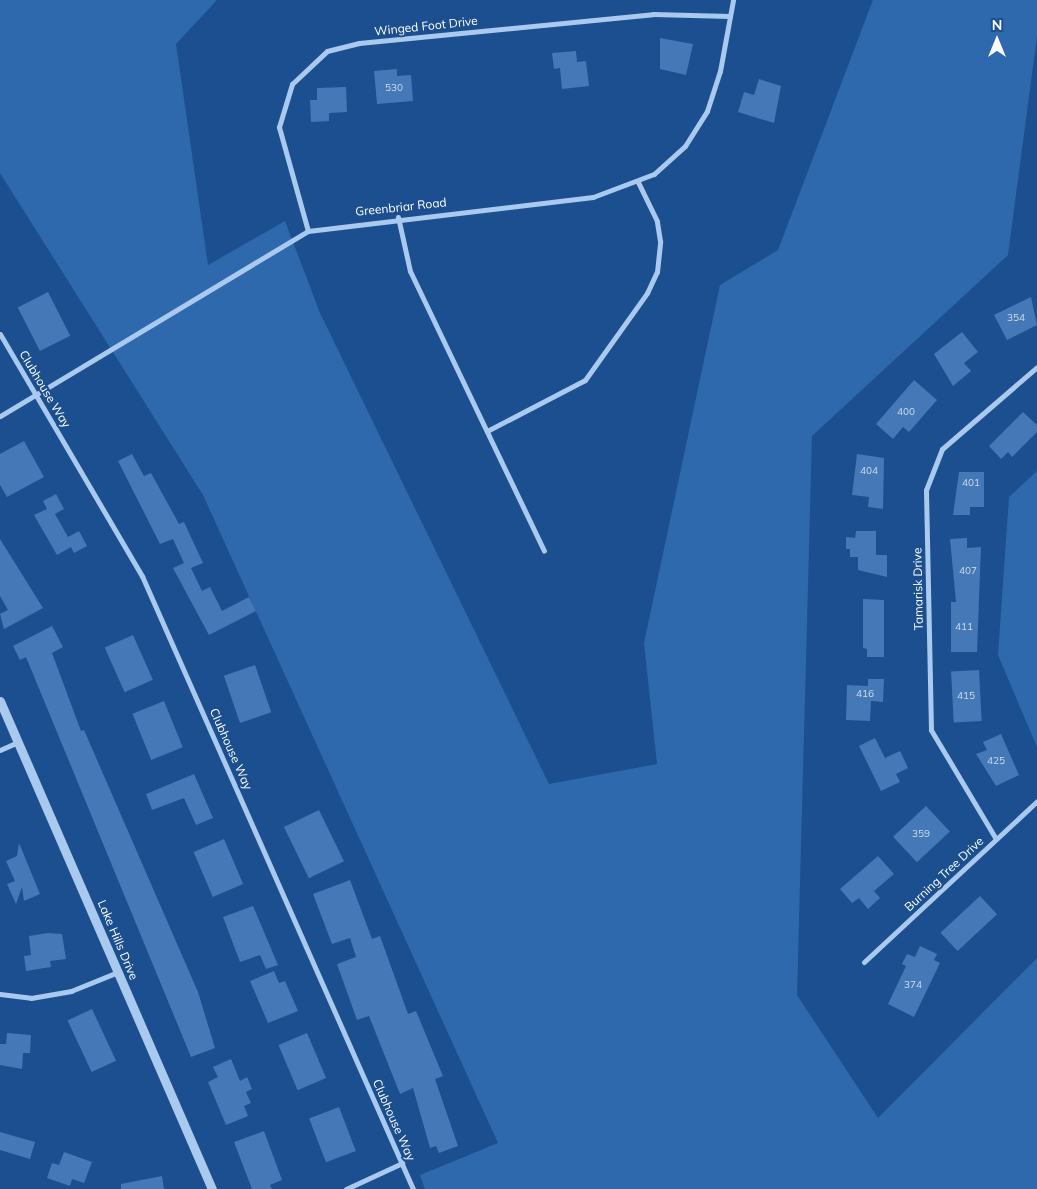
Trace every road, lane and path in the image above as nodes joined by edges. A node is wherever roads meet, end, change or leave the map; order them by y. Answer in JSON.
{"nodes":[{"id":1,"x":733,"y":0,"type":"edge"},
{"id":2,"x":730,"y":16,"type":"junction"},
{"id":3,"x":638,"y":182,"type":"junction"},
{"id":4,"x":398,"y":217,"type":"junction"},
{"id":5,"x":308,"y":231,"type":"junction"},
{"id":6,"x":0,"y":334,"type":"edge"},
{"id":7,"x":1037,"y":366,"type":"edge"},
{"id":8,"x":37,"y":393,"type":"junction"},
{"id":9,"x":0,"y":416,"type":"edge"},
{"id":10,"x":487,"y":431,"type":"junction"},
{"id":11,"x":544,"y":551,"type":"dead end"},
{"id":12,"x":0,"y":701,"type":"edge"},
{"id":13,"x":19,"y":742,"type":"junction"},
{"id":14,"x":0,"y":750,"type":"edge"},
{"id":15,"x":1037,"y":801,"type":"edge"},
{"id":16,"x":996,"y":839,"type":"junction"},
{"id":17,"x":864,"y":962,"type":"dead end"},
{"id":18,"x":118,"y":972,"type":"junction"},
{"id":19,"x":0,"y":994,"type":"edge"},
{"id":20,"x":402,"y":1163,"type":"junction"},
{"id":21,"x":212,"y":1189,"type":"edge"},
{"id":22,"x":346,"y":1189,"type":"edge"},
{"id":23,"x":413,"y":1189,"type":"edge"}],
"edges":[{"from":1,"to":2,"type":"street","name":"Greenbriar Road"},
{"from":2,"to":3,"type":"street","name":"Greenbriar Road"},
{"from":2,"to":5,"type":"street","name":"Winged Foot Drive"},
{"from":3,"to":4,"type":"street","name":"Greenbriar Road"},
{"from":3,"to":10,"type":"street"},
{"from":4,"to":5,"type":"street","name":"Greenbriar Road"},
{"from":4,"to":10,"type":"street"},
{"from":5,"to":8,"type":"street","name":"Greenbriar Road"},
{"from":6,"to":8,"type":"street","name":"Clubhouse Way"},
{"from":7,"to":16,"type":"street","name":"Tamarisk Drive"},
{"from":8,"to":9,"type":"street","name":"Greenbriar Road"},
{"from":8,"to":20,"type":"street","name":"Clubhouse Way"},
{"from":10,"to":11,"type":"street"},
{"from":12,"to":13,"type":"street","name":"Lake Hills Drive"},
{"from":13,"to":14,"type":"street"},
{"from":13,"to":18,"type":"street","name":"Lake Hills Drive"},
{"from":15,"to":16,"type":"street","name":"Burning Tree Drive"},
{"from":16,"to":17,"type":"street","name":"Burning Tree Drive"},
{"from":18,"to":19,"type":"street"},
{"from":18,"to":21,"type":"street","name":"Lake Hills Drive"},
{"from":20,"to":22,"type":"street"},
{"from":20,"to":23,"type":"street","name":"Clubhouse Way"}]}
